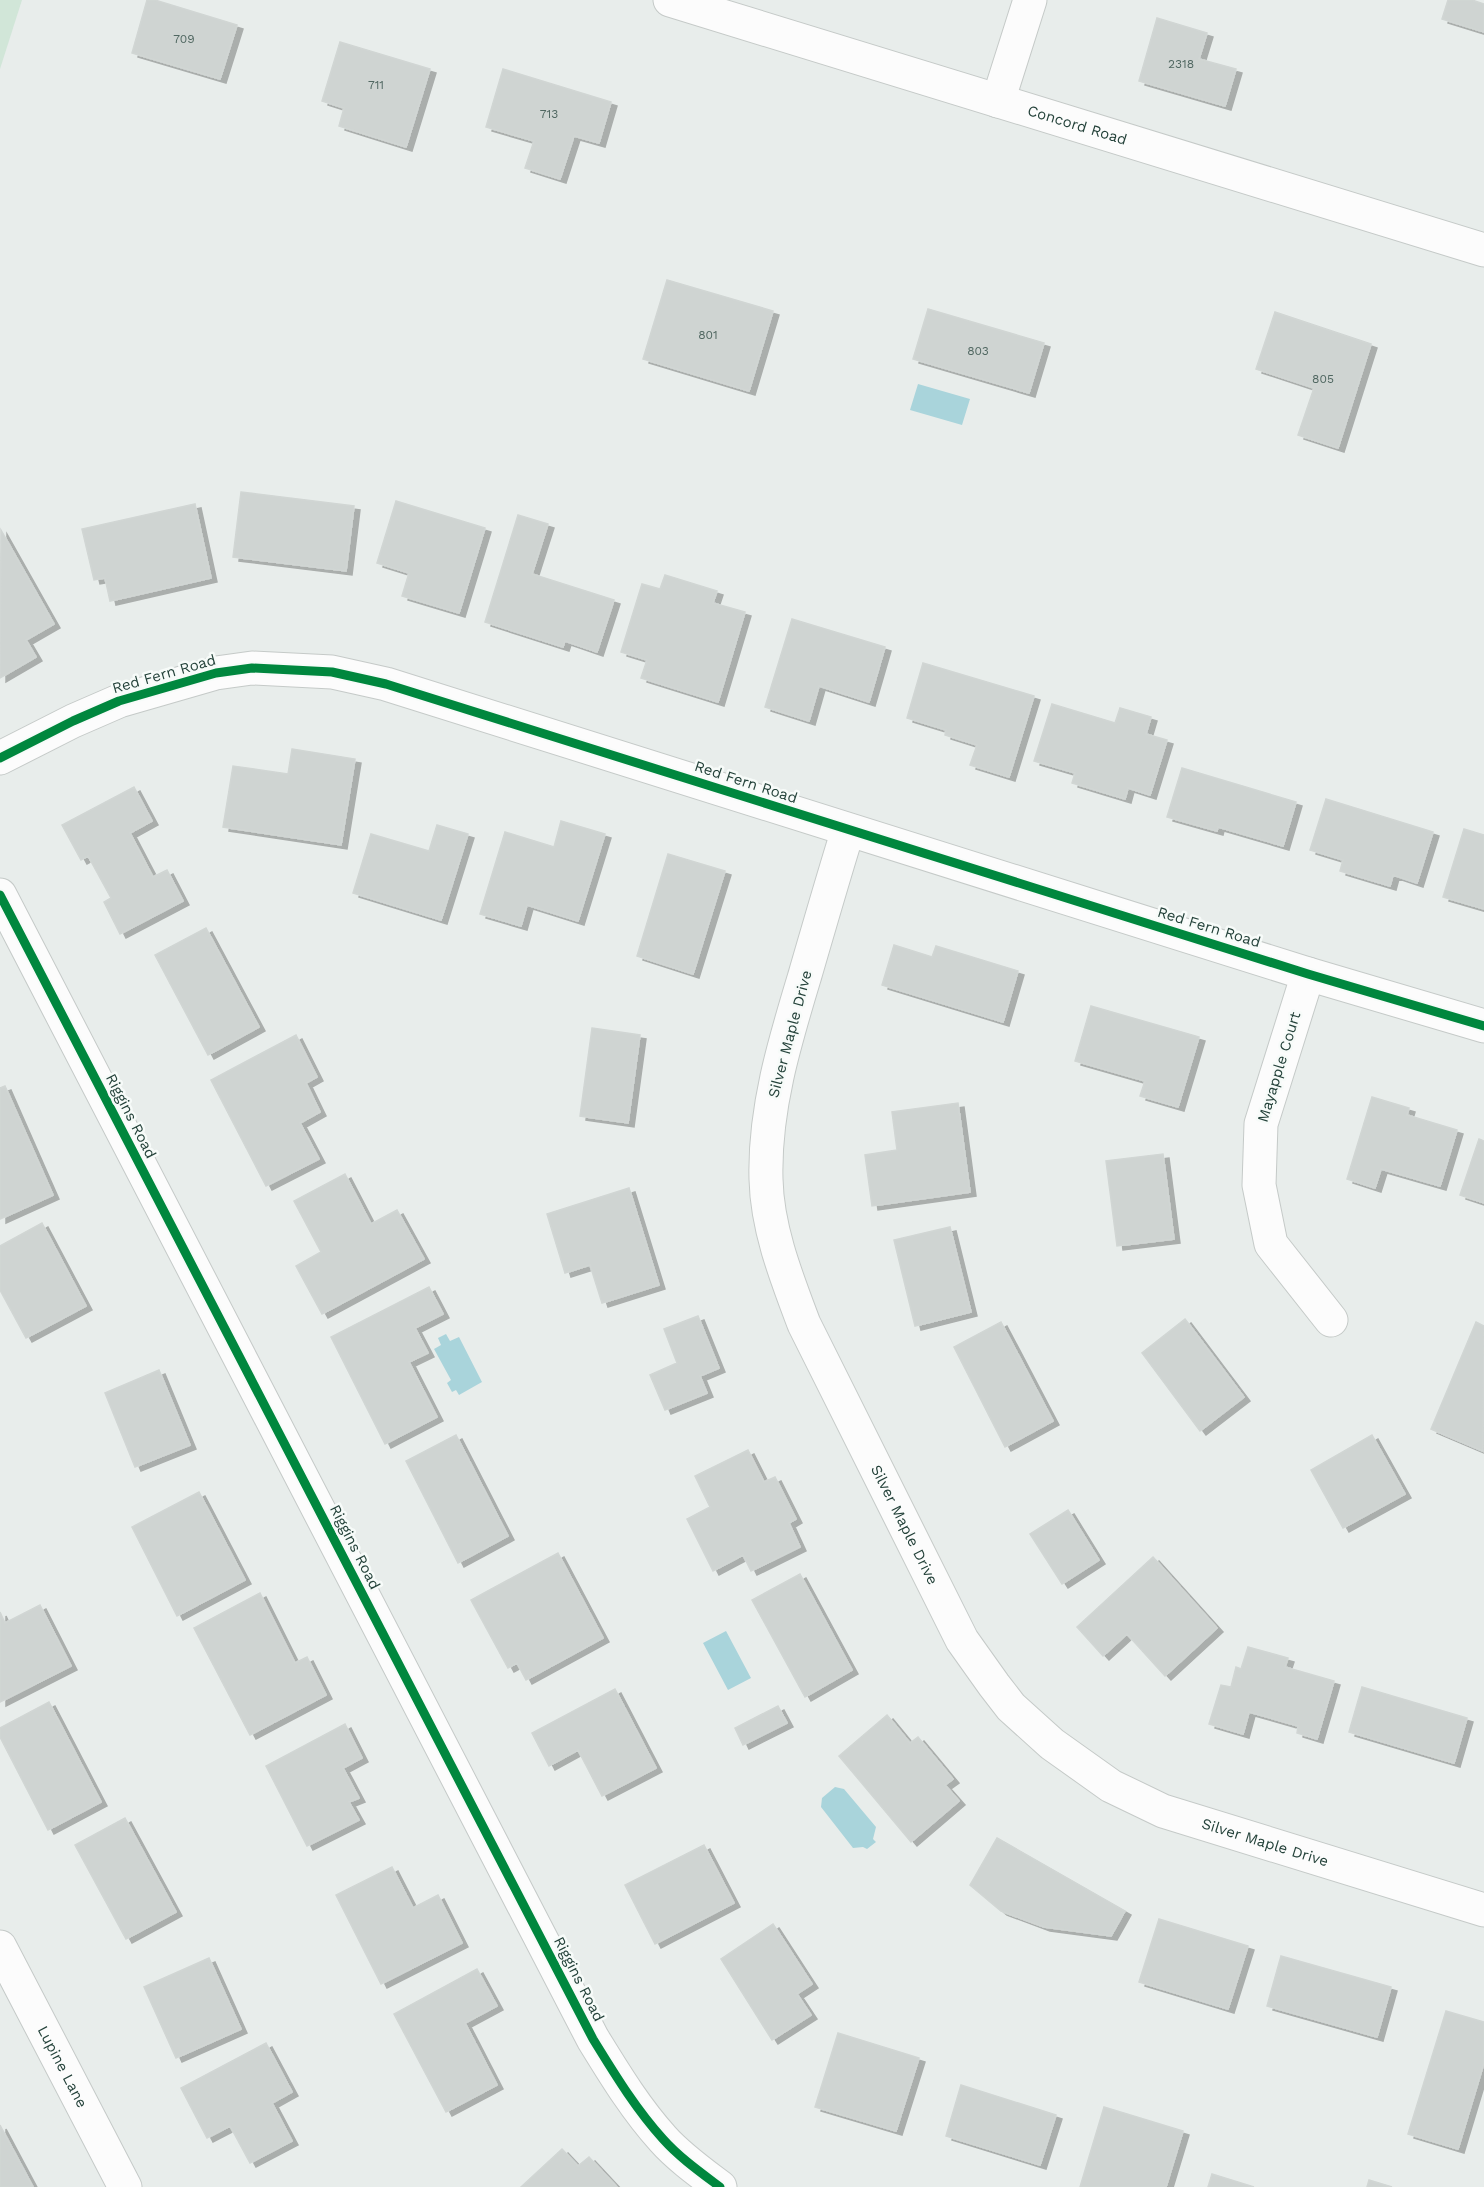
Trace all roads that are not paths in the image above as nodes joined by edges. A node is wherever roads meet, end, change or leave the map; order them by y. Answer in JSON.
{"nodes":[{"id":1,"x":670,"y":0,"type":"edge"},
{"id":2,"x":1030,"y":0,"type":"edge"},
{"id":3,"x":998,"y":101,"type":"junction"},
{"id":4,"x":1484,"y":250,"type":"edge"},
{"id":5,"x":0,"y":759,"type":"edge"},
{"id":6,"x":848,"y":830,"type":"junction"},
{"id":7,"x":0,"y":895,"type":"edge"},
{"id":8,"x":1308,"y":974,"type":"junction"},
{"id":9,"x":1484,"y":1026,"type":"edge"},
{"id":10,"x":1332,"y":1320,"type":"dead end"},
{"id":11,"x":1484,"y":1910,"type":"edge"},
{"id":12,"x":0,"y":1947,"type":"edge"},
{"id":13,"x":125,"y":2187,"type":"edge"},
{"id":14,"x":720,"y":2187,"type":"edge"}],
"edges":[{"from":1,"to":3,"type":"street","name":"Concord Road"},
{"from":2,"to":3,"type":"street"},
{"from":3,"to":4,"type":"street","name":"Concord Road"},
{"from":5,"to":6,"type":"street","name":"Red Fern Road"},
{"from":6,"to":8,"type":"street","name":"Red Fern Road"},
{"from":6,"to":11,"type":"street","name":"Silver Maple Drive"},
{"from":7,"to":14,"type":"street","name":"Riggins Road"},
{"from":8,"to":9,"type":"street","name":"Red Fern Road"},
{"from":8,"to":10,"type":"street","name":"Mayapple Court"},
{"from":12,"to":13,"type":"street","name":"Lupine Lane"}]}
